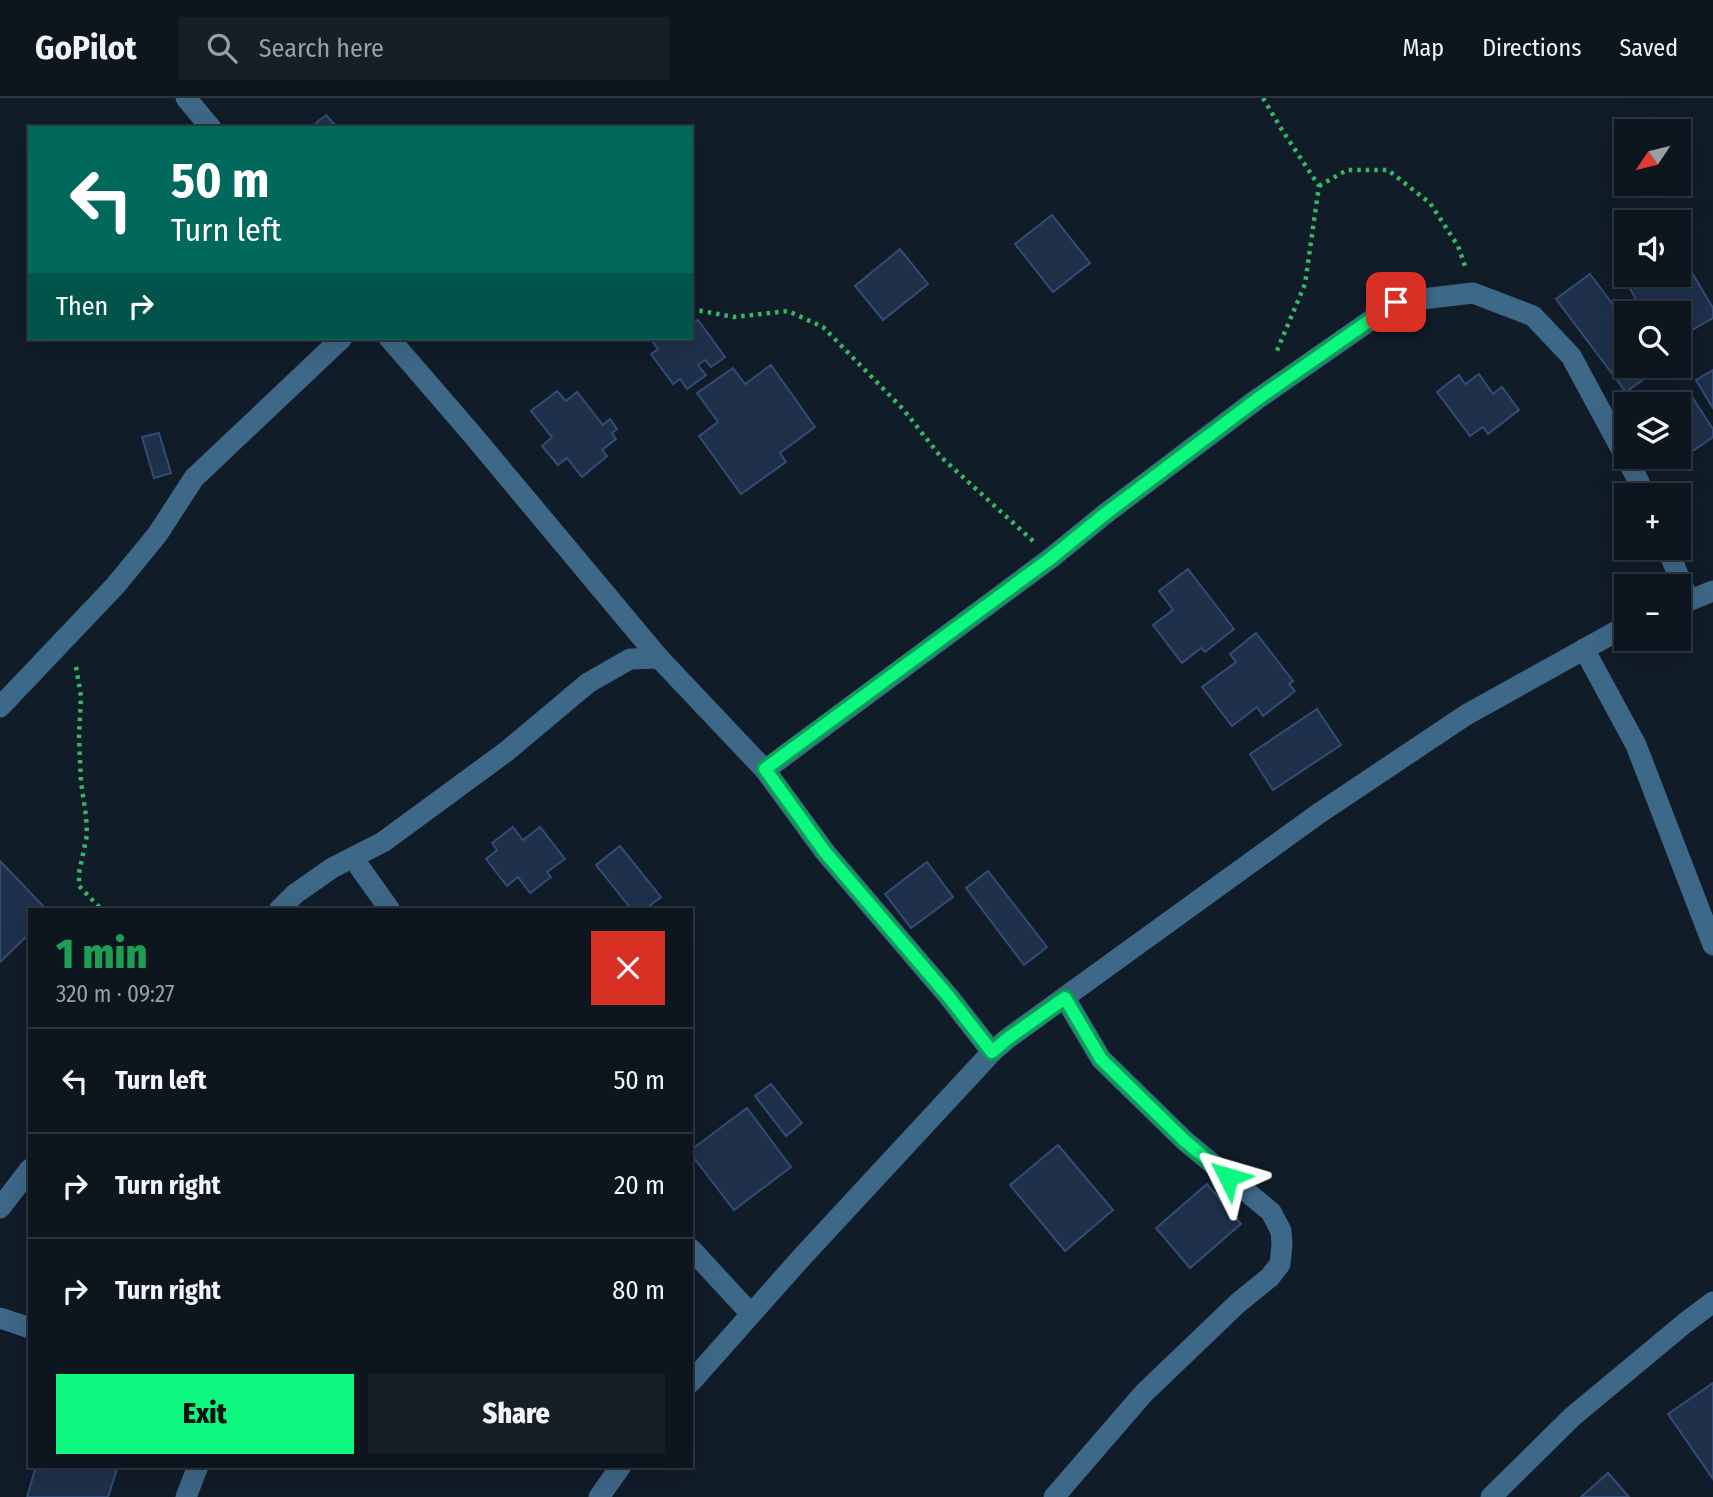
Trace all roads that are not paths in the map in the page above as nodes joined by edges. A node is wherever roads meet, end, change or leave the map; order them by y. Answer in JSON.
{"nodes":[{"id":1,"x":186,"y":98,"type":"edge"},
{"id":2,"x":209,"y":126,"type":"edge"},
{"id":3,"x":340,"y":340,"type":"edge"},
{"id":4,"x":391,"y":340,"type":"edge"},
{"id":5,"x":1639,"y":483,"type":"edge"},
{"id":6,"x":1713,"y":591,"type":"edge"},
{"id":7,"x":1691,"y":600,"type":"edge"},
{"id":8,"x":1614,"y":633,"type":"edge"},
{"id":9,"x":1584,"y":649,"type":"junction"},
{"id":10,"x":659,"y":658,"type":"junction"},
{"id":11,"x":0,"y":707,"type":"edge"},
{"id":12,"x":765,"y":769,"type":"junction"},
{"id":13,"x":353,"y":858,"type":"junction"},
{"id":14,"x":281,"y":908,"type":"edge"},
{"id":15,"x":389,"y":908,"type":"edge"},
{"id":16,"x":1713,"y":945,"type":"edge"},
{"id":17,"x":1065,"y":998,"type":"junction"},
{"id":18,"x":992,"y":1052,"type":"junction"},
{"id":19,"x":28,"y":1172,"type":"edge"},
{"id":20,"x":0,"y":1208,"type":"edge"},
{"id":21,"x":693,"y":1251,"type":"edge"},
{"id":22,"x":1713,"y":1302,"type":"edge"},
{"id":23,"x":751,"y":1314,"type":"junction"},
{"id":24,"x":0,"y":1318,"type":"edge"},
{"id":25,"x":28,"y":1327,"type":"edge"},
{"id":26,"x":693,"y":1380,"type":"edge"},
{"id":27,"x":197,"y":1468,"type":"edge"},
{"id":28,"x":620,"y":1468,"type":"edge"},
{"id":29,"x":186,"y":1497,"type":"edge"},
{"id":30,"x":599,"y":1497,"type":"edge"},
{"id":31,"x":1054,"y":1497,"type":"edge"},
{"id":32,"x":1492,"y":1497,"type":"edge"}],
"edges":[{"from":1,"to":2,"type":"street"},
{"from":3,"to":11,"type":"street"},
{"from":4,"to":10,"type":"street"},
{"from":5,"to":12,"type":"street"},
{"from":6,"to":7,"type":"street"},
{"from":8,"to":9,"type":"street"},
{"from":9,"to":16,"type":"street"},
{"from":9,"to":17,"type":"street"},
{"from":10,"to":12,"type":"street"},
{"from":10,"to":13,"type":"street"},
{"from":12,"to":18,"type":"street"},
{"from":13,"to":14,"type":"street"},
{"from":13,"to":15,"type":"street"},
{"from":17,"to":18,"type":"street"},
{"from":17,"to":31,"type":"street"},
{"from":18,"to":23,"type":"street"},
{"from":19,"to":20,"type":"street"},
{"from":21,"to":23,"type":"street"},
{"from":22,"to":32,"type":"street"},
{"from":23,"to":26,"type":"street"},
{"from":24,"to":25,"type":"street"},
{"from":27,"to":29,"type":"street"},
{"from":28,"to":30,"type":"street"}]}
